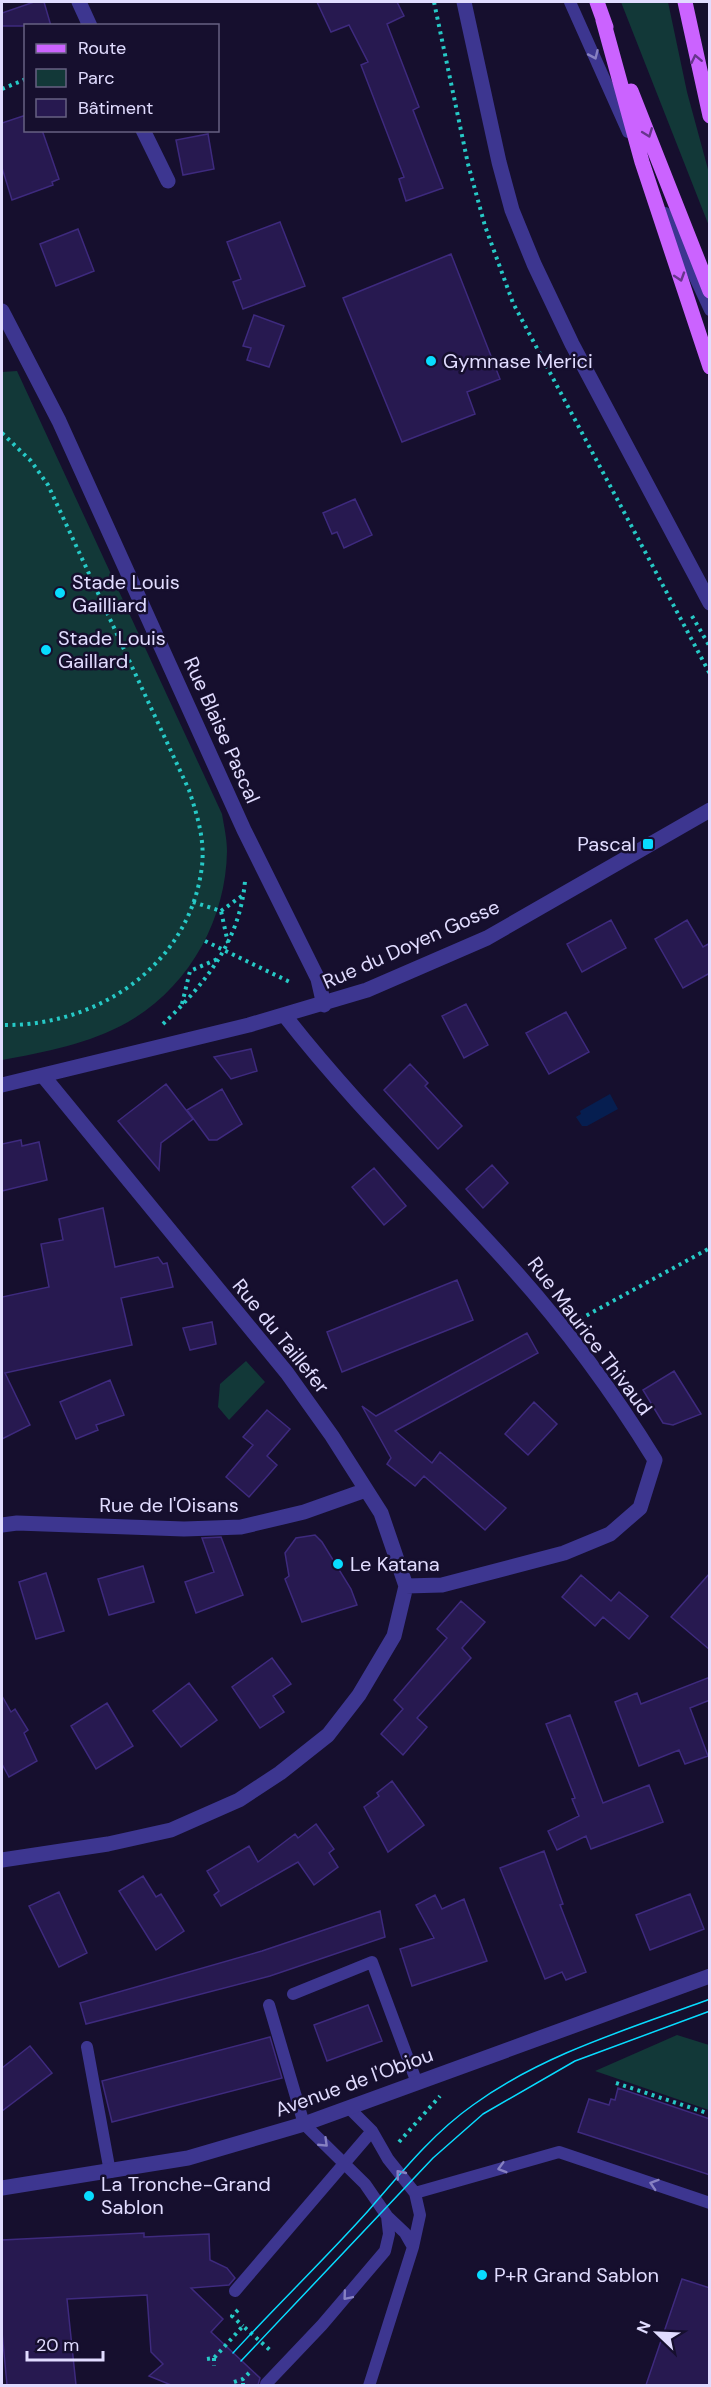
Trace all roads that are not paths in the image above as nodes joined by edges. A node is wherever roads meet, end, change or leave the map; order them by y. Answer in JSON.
{"nodes":[{"id":1,"x":79,"y":2,"type":"edge"},
{"id":2,"x":464,"y":2,"type":"edge"},
{"id":3,"x":570,"y":2,"type":"edge"},
{"id":4,"x":597,"y":2,"type":"edge"},
{"id":5,"x":685,"y":2,"type":"edge"},
{"id":6,"x":603,"y":20,"type":"junction"},
{"id":7,"x":89,"y":24,"type":"edge"},
{"id":8,"x":710,"y":116,"type":"edge"},
{"id":9,"x":144,"y":132,"type":"edge"},
{"id":10,"x":642,"y":162,"type":"junction"},
{"id":11,"x":168,"y":181,"type":"dead end"},
{"id":12,"x":710,"y":291,"type":"edge"},
{"id":13,"x":2,"y":310,"type":"edge"},
{"id":14,"x":710,"y":310,"type":"edge"},
{"id":15,"x":710,"y":367,"type":"edge"},
{"id":16,"x":710,"y":603,"type":"edge"},
{"id":17,"x":710,"y":810,"type":"edge"},
{"id":18,"x":324,"y":1005,"type":"junction"},
{"id":19,"x":285,"y":1016,"type":"junction"},
{"id":20,"x":44,"y":1077,"type":"junction"},
{"id":21,"x":2,"y":1085,"type":"edge"},
{"id":22,"x":366,"y":1490,"type":"junction"},
{"id":23,"x":2,"y":1525,"type":"edge"},
{"id":24,"x":406,"y":1586,"type":"junction"},
{"id":25,"x":2,"y":1860,"type":"edge"},
{"id":26,"x":710,"y":1976,"type":"edge"},
{"id":27,"x":293,"y":1994,"type":"dead end"},
{"id":28,"x":269,"y":2005,"type":"dead end"},
{"id":29,"x":87,"y":2047,"type":"dead end"},
{"id":30,"x":417,"y":2083,"type":"junction"},
{"id":31,"x":350,"y":2108,"type":"junction"},
{"id":32,"x":304,"y":2124,"type":"junction"},
{"id":33,"x":372,"y":2131,"type":"junction"},
{"id":34,"x":344,"y":2162,"type":"junction"},
{"id":35,"x":110,"y":2172,"type":"junction"},
{"id":36,"x":2,"y":2188,"type":"edge"},
{"id":37,"x":415,"y":2193,"type":"junction"},
{"id":38,"x":710,"y":2203,"type":"edge"},
{"id":39,"x":387,"y":2216,"type":"junction"},
{"id":40,"x":413,"y":2247,"type":"junction"},
{"id":41,"x":235,"y":2291,"type":"dead end"},
{"id":42,"x":266,"y":2384,"type":"edge"},
{"id":43,"x":369,"y":2385,"type":"edge"}],
"edges":[{"from":1,"to":7,"type":"street"},
{"from":2,"to":16,"type":"street"},
{"from":3,"to":10,"type":"lane","one_way":true},
{"from":4,"to":6,"type":"main road"},
{"from":8,"to":5,"type":"main road","one_way":true},
{"from":6,"to":10,"type":"main road"},
{"from":6,"to":12,"type":"main road","one_way":true},
{"from":9,"to":11,"type":"street"},
{"from":10,"to":14,"type":"lane"},
{"from":10,"to":15,"type":"main road","one_way":true},
{"from":13,"to":18,"type":"street","name":"Rue Blaise Pascal"},
{"from":17,"to":18,"type":"street","name":"Rue du Doyen Gosse"},
{"from":18,"to":19,"type":"street","name":"Rue du Doyen Gosse"},
{"from":19,"to":20,"type":"street","name":"Rue du Doyen Gosse"},
{"from":19,"to":24,"type":"street","name":"Rue Maurice Thivaud"},
{"from":20,"to":21,"type":"street","name":"Rue du Doyen Gosse"},
{"from":20,"to":22,"type":"street","name":"Rue du Taillefer"},
{"from":22,"to":23,"type":"street","name":"Rue de l'Oisans"},
{"from":22,"to":24,"type":"street","name":"Rue du Taillefer"},
{"from":24,"to":25,"type":"street"},
{"from":26,"to":30,"type":"street","name":"Avenue de l'Obiou"},
{"from":27,"to":30,"type":"lane"},
{"from":28,"to":32,"type":"lane"},
{"from":29,"to":35,"type":"lane"},
{"from":30,"to":31,"type":"street","name":"Avenue de l'Obiou"},
{"from":31,"to":32,"type":"street","name":"Avenue de l'Obiou"},
{"from":31,"to":33,"type":"lane"},
{"from":32,"to":34,"type":"lane","one_way":true},
{"from":32,"to":35,"type":"street","name":"Avenue de l'Obiou"},
{"from":33,"to":34,"type":"lane"},
{"from":37,"to":33,"type":"lane","one_way":true},
{"from":34,"to":39,"type":"lane"},
{"from":34,"to":41,"type":"lane"},
{"from":35,"to":36,"type":"street","name":"Avenue de l'Obiou"},
{"from":38,"to":37,"type":"lane","one_way":true},
{"from":37,"to":40,"type":"lane"},
{"from":39,"to":40,"type":"lane"},
{"from":39,"to":42,"type":"lane","one_way":true},
{"from":40,"to":43,"type":"lane"}]}
